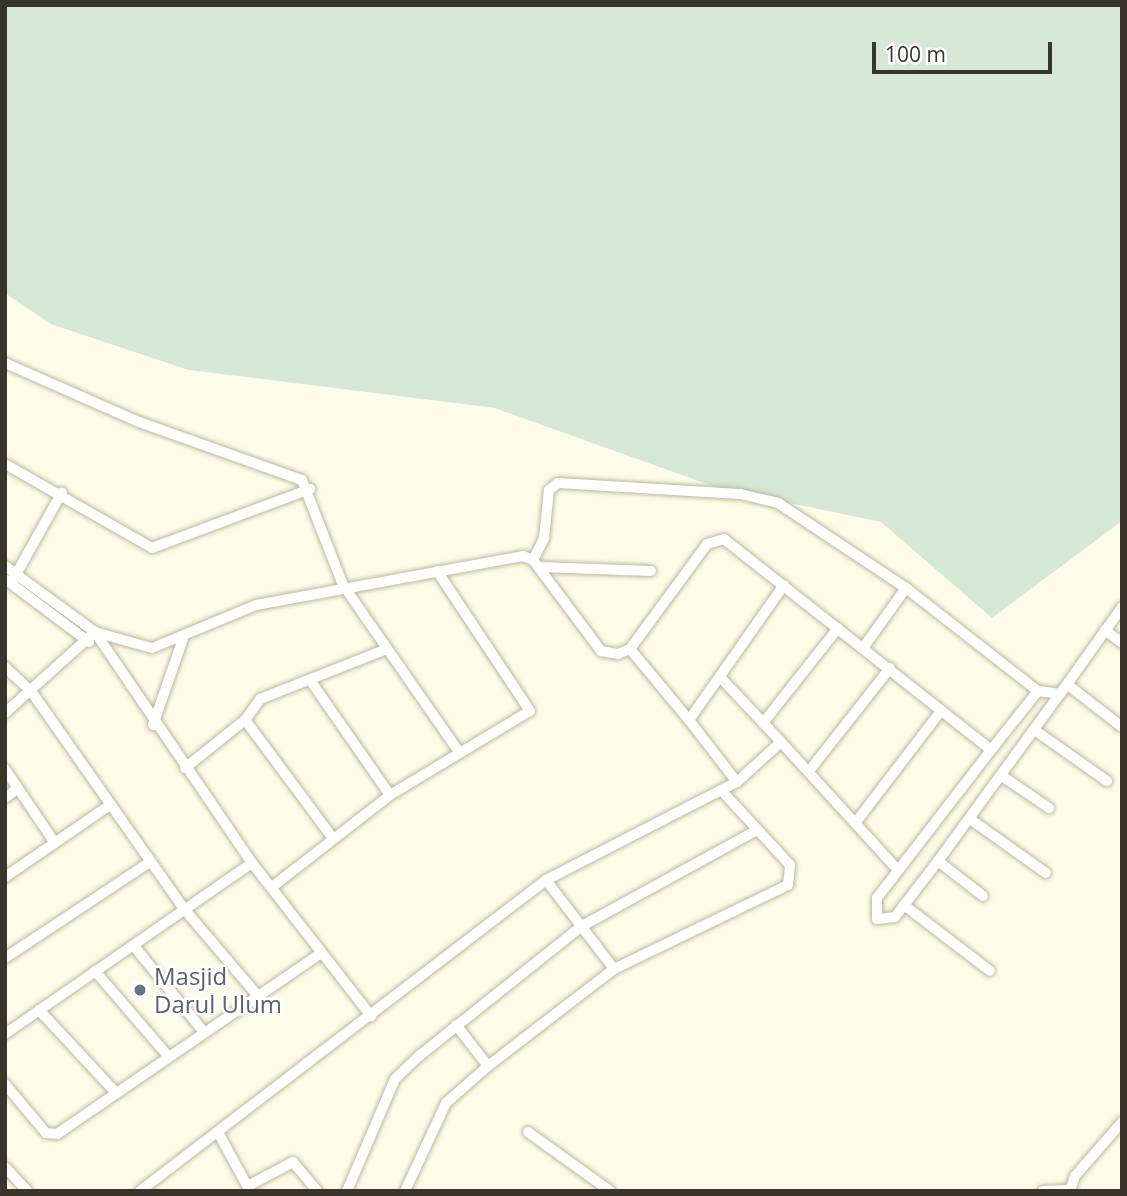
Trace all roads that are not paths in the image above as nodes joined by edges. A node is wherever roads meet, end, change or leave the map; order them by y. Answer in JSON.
{"nodes":[{"id":1,"x":5,"y":363,"type":"edge"},
{"id":2,"x":5,"y":464,"type":"edge"},
{"id":3,"x":310,"y":489,"type":"junction"},
{"id":4,"x":62,"y":492,"type":"junction"},
{"id":5,"x":536,"y":563,"type":"junction"},
{"id":6,"x":5,"y":566,"type":"edge"},
{"id":7,"x":437,"y":571,"type":"junction"},
{"id":8,"x":652,"y":571,"type":"dead end"},
{"id":9,"x":18,"y":572,"type":"junction"},
{"id":10,"x":8,"y":581,"type":"edge"},
{"id":11,"x":343,"y":585,"type":"junction"},
{"id":12,"x":784,"y":585,"type":"junction"},
{"id":13,"x":906,"y":588,"type":"junction"},
{"id":14,"x":1122,"y":607,"type":"edge"},
{"id":15,"x":838,"y":628,"type":"junction"},
{"id":16,"x":1105,"y":630,"type":"junction"},
{"id":17,"x":95,"y":632,"type":"junction"},
{"id":18,"x":183,"y":639,"type":"junction"},
{"id":19,"x":86,"y":640,"type":"junction"},
{"id":20,"x":1122,"y":643,"type":"edge"},
{"id":21,"x":863,"y":648,"type":"junction"},
{"id":22,"x":387,"y":649,"type":"junction"},
{"id":23,"x":630,"y":649,"type":"junction"},
{"id":24,"x":104,"y":650,"type":"junction"},
{"id":25,"x":5,"y":667,"type":"edge"},
{"id":26,"x":890,"y":668,"type":"junction"},
{"id":27,"x":721,"y":678,"type":"junction"},
{"id":28,"x":310,"y":680,"type":"junction"},
{"id":29,"x":1064,"y":689,"type":"junction"},
{"id":30,"x":31,"y":691,"type":"junction"},
{"id":31,"x":1038,"y":691,"type":"junction"},
{"id":32,"x":941,"y":711,"type":"junction"},
{"id":33,"x":5,"y":713,"type":"edge"},
{"id":34,"x":245,"y":720,"type":"junction"},
{"id":35,"x":690,"y":720,"type":"junction"},
{"id":36,"x":763,"y":723,"type":"junction"},
{"id":37,"x":153,"y":725,"type":"junction"},
{"id":38,"x":1122,"y":727,"type":"edge"},
{"id":39,"x":1036,"y":731,"type":"junction"},
{"id":40,"x":780,"y":742,"type":"junction"},
{"id":41,"x":457,"y":749,"type":"junction"},
{"id":42,"x":991,"y":750,"type":"junction"},
{"id":43,"x":185,"y":768,"type":"junction"},
{"id":44,"x":5,"y":769,"type":"edge"},
{"id":45,"x":809,"y":771,"type":"junction"},
{"id":46,"x":1002,"y":776,"type":"junction"},
{"id":47,"x":1107,"y":781,"type":"dead end"},
{"id":48,"x":737,"y":782,"type":"junction"},
{"id":49,"x":18,"y":788,"type":"junction"},
{"id":50,"x":722,"y":791,"type":"junction"},
{"id":51,"x":390,"y":795,"type":"junction"},
{"id":52,"x":5,"y":797,"type":"edge"},
{"id":53,"x":110,"y":805,"type":"junction"},
{"id":54,"x":1049,"y":808,"type":"dead end"},
{"id":55,"x":970,"y":819,"type":"junction"},
{"id":56,"x":856,"y":822,"type":"junction"},
{"id":57,"x":757,"y":830,"type":"junction"},
{"id":58,"x":332,"y":837,"type":"junction"},
{"id":59,"x":55,"y":843,"type":"junction"},
{"id":60,"x":938,"y":861,"type":"junction"},
{"id":61,"x":150,"y":862,"type":"junction"},
{"id":62,"x":252,"y":863,"type":"junction"},
{"id":63,"x":898,"y":870,"type":"junction"},
{"id":64,"x":1046,"y":873,"type":"dead end"},
{"id":65,"x":5,"y":877,"type":"edge"},
{"id":66,"x":546,"y":880,"type":"junction"},
{"id":67,"x":272,"y":887,"type":"junction"},
{"id":68,"x":983,"y":895,"type":"dead end"},
{"id":69,"x":904,"y":905,"type":"junction"},
{"id":70,"x":186,"y":910,"type":"junction"},
{"id":71,"x":582,"y":926,"type":"junction"},
{"id":72,"x":133,"y":945,"type":"junction"},
{"id":73,"x":321,"y":953,"type":"junction"},
{"id":74,"x":5,"y":958,"type":"edge"},
{"id":75,"x":614,"y":969,"type":"junction"},
{"id":76,"x":95,"y":971,"type":"junction"},
{"id":77,"x":990,"y":971,"type":"dead end"},
{"id":78,"x":258,"y":996,"type":"junction"},
{"id":79,"x":39,"y":1010,"type":"junction"},
{"id":80,"x":372,"y":1016,"type":"junction"},
{"id":81,"x":456,"y":1025,"type":"junction"},
{"id":82,"x":204,"y":1032,"type":"junction"},
{"id":83,"x":5,"y":1034,"type":"edge"},
{"id":84,"x":168,"y":1056,"type":"junction"},
{"id":85,"x":488,"y":1066,"type":"junction"},
{"id":86,"x":5,"y":1084,"type":"edge"},
{"id":87,"x":116,"y":1093,"type":"junction"},
{"id":88,"x":1122,"y":1122,"type":"edge"},
{"id":89,"x":528,"y":1132,"type":"dead end"},
{"id":90,"x":219,"y":1134,"type":"junction"},
{"id":91,"x":5,"y":1167,"type":"edge"},
{"id":92,"x":249,"y":1189,"type":"edge"},
{"id":93,"x":1070,"y":1190,"type":"edge"},
{"id":94,"x":27,"y":1191,"type":"edge"},
{"id":95,"x":141,"y":1191,"type":"edge"},
{"id":96,"x":317,"y":1191,"type":"edge"},
{"id":97,"x":347,"y":1191,"type":"edge"},
{"id":98,"x":405,"y":1191,"type":"edge"},
{"id":99,"x":610,"y":1191,"type":"edge"},
{"id":100,"x":1043,"y":1191,"type":"edge"}],
"edges":[{"from":1,"to":3,"type":"street"},
{"from":2,"to":4,"type":"street"},
{"from":3,"to":4,"type":"street"},
{"from":3,"to":11,"type":"street"},
{"from":4,"to":9,"type":"street"},
{"from":5,"to":7,"type":"street"},
{"from":5,"to":8,"type":"street"},
{"from":5,"to":13,"type":"street"},
{"from":5,"to":23,"type":"street"},
{"from":6,"to":9,"type":"street"},
{"from":7,"to":11,"type":"street"},
{"from":7,"to":41,"type":"street"},
{"from":9,"to":10,"type":"street"},
{"from":9,"to":17,"type":"street"},
{"from":10,"to":19,"type":"street"},
{"from":11,"to":18,"type":"street"},
{"from":11,"to":22,"type":"street"},
{"from":12,"to":15,"type":"street"},
{"from":12,"to":23,"type":"street"},
{"from":12,"to":27,"type":"street"},
{"from":13,"to":21,"type":"street"},
{"from":13,"to":31,"type":"street"},
{"from":14,"to":16,"type":"street"},
{"from":15,"to":21,"type":"street"},
{"from":15,"to":36,"type":"street"},
{"from":16,"to":20,"type":"street"},
{"from":16,"to":29,"type":"street"},
{"from":17,"to":18,"type":"street"},
{"from":17,"to":19,"type":"street"},
{"from":17,"to":24,"type":"street"},
{"from":18,"to":37,"type":"street"},
{"from":19,"to":24,"type":"street"},
{"from":19,"to":30,"type":"street"},
{"from":21,"to":26,"type":"street"},
{"from":22,"to":28,"type":"street"},
{"from":22,"to":41,"type":"street"},
{"from":23,"to":35,"type":"street"},
{"from":24,"to":37,"type":"street"},
{"from":25,"to":30,"type":"street"},
{"from":26,"to":32,"type":"street"},
{"from":26,"to":45,"type":"street"},
{"from":27,"to":35,"type":"street"},
{"from":27,"to":36,"type":"street"},
{"from":28,"to":34,"type":"street"},
{"from":28,"to":51,"type":"street"},
{"from":29,"to":31,"type":"street"},
{"from":29,"to":38,"type":"street"},
{"from":29,"to":39,"type":"street"},
{"from":30,"to":33,"type":"street"},
{"from":30,"to":53,"type":"street"},
{"from":31,"to":42,"type":"street"},
{"from":32,"to":42,"type":"street"},
{"from":32,"to":56,"type":"street"},
{"from":34,"to":43,"type":"street"},
{"from":34,"to":58,"type":"street"},
{"from":35,"to":48,"type":"street"},
{"from":36,"to":40,"type":"street"},
{"from":37,"to":43,"type":"street"},
{"from":39,"to":46,"type":"street"},
{"from":39,"to":47,"type":"street"},
{"from":40,"to":45,"type":"street"},
{"from":40,"to":48,"type":"street"},
{"from":41,"to":51,"type":"street"},
{"from":42,"to":63,"type":"street"},
{"from":43,"to":62,"type":"street"},
{"from":44,"to":49,"type":"street"},
{"from":45,"to":56,"type":"street"},
{"from":46,"to":54,"type":"street"},
{"from":46,"to":55,"type":"street"},
{"from":48,"to":50,"type":"street"},
{"from":49,"to":52,"type":"street"},
{"from":49,"to":59,"type":"street"},
{"from":50,"to":57,"type":"street"},
{"from":50,"to":66,"type":"street"},
{"from":51,"to":58,"type":"street"},
{"from":53,"to":59,"type":"street"},
{"from":53,"to":61,"type":"street"},
{"from":55,"to":60,"type":"street"},
{"from":55,"to":64,"type":"street"},
{"from":56,"to":63,"type":"street"},
{"from":57,"to":71,"type":"street"},
{"from":57,"to":75,"type":"street"},
{"from":58,"to":67,"type":"street"},
{"from":59,"to":65,"type":"street"},
{"from":60,"to":68,"type":"street"},
{"from":60,"to":69,"type":"street"},
{"from":61,"to":70,"type":"street"},
{"from":61,"to":74,"type":"street"},
{"from":62,"to":67,"type":"street"},
{"from":62,"to":70,"type":"street"},
{"from":63,"to":69,"type":"street"},
{"from":66,"to":71,"type":"street"},
{"from":66,"to":80,"type":"street"},
{"from":67,"to":73,"type":"street"},
{"from":69,"to":77,"type":"street"},
{"from":70,"to":72,"type":"street"},
{"from":70,"to":78,"type":"street"},
{"from":71,"to":75,"type":"street"},
{"from":71,"to":81,"type":"street"},
{"from":72,"to":76,"type":"street"},
{"from":72,"to":82,"type":"street"},
{"from":73,"to":78,"type":"street"},
{"from":73,"to":80,"type":"street"},
{"from":75,"to":85,"type":"street"},
{"from":76,"to":79,"type":"street"},
{"from":76,"to":84,"type":"street"},
{"from":78,"to":82,"type":"street"},
{"from":79,"to":83,"type":"street"},
{"from":79,"to":87,"type":"street"},
{"from":80,"to":90,"type":"street"},
{"from":81,"to":85,"type":"street"},
{"from":81,"to":97,"type":"street"},
{"from":82,"to":84,"type":"street"},
{"from":84,"to":87,"type":"street"},
{"from":85,"to":98,"type":"street"},
{"from":86,"to":87,"type":"street"},
{"from":88,"to":93,"type":"street"},
{"from":89,"to":99,"type":"street"},
{"from":90,"to":92,"type":"street"},
{"from":90,"to":95,"type":"street"},
{"from":91,"to":94,"type":"street"},
{"from":92,"to":96,"type":"street"},
{"from":93,"to":100,"type":"street"}]}
